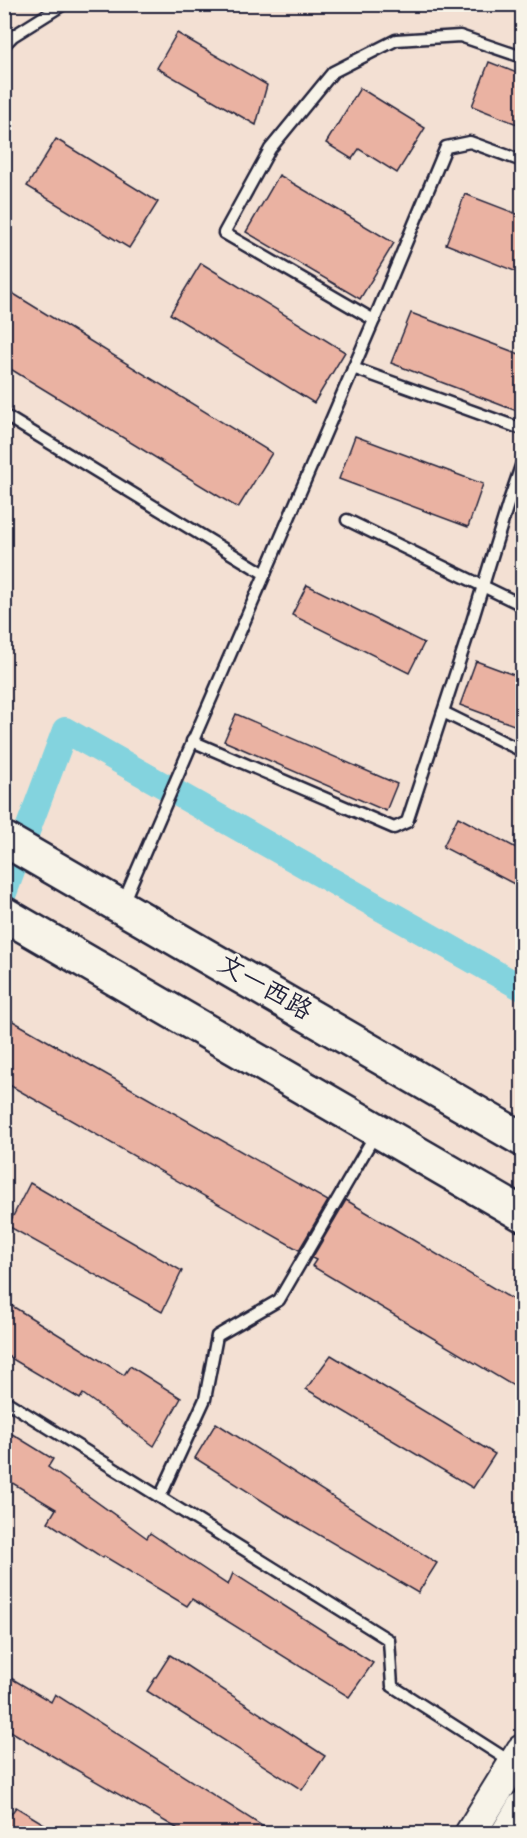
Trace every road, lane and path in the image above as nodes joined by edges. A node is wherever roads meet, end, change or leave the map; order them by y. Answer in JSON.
{"nodes":[{"id":1,"x":64,"y":4,"type":"edge"},
{"id":2,"x":4,"y":45,"type":"edge"},
{"id":3,"x":522,"y":57,"type":"edge"},
{"id":4,"x":522,"y":161,"type":"edge"},
{"id":5,"x":374,"y":320,"type":"junction"},
{"id":6,"x":353,"y":368,"type":"junction"},
{"id":7,"x":4,"y":415,"type":"edge"},
{"id":8,"x":522,"y":429,"type":"edge"},
{"id":9,"x":522,"y":463,"type":"edge"},
{"id":10,"x":347,"y":520,"type":"dead end"},
{"id":11,"x":265,"y":574,"type":"junction"},
{"id":12,"x":483,"y":587,"type":"junction"},
{"id":13,"x":522,"y":605,"type":"edge"},
{"id":14,"x":443,"y":712,"type":"junction"},
{"id":15,"x":192,"y":741,"type":"junction"},
{"id":16,"x":522,"y":751,"type":"edge"},
{"id":17,"x":4,"y":839,"type":"edge"},
{"id":18,"x":109,"y":900,"type":"junction"},
{"id":19,"x":4,"y":914,"type":"edge"},
{"id":20,"x":377,"y":1130,"type":"junction"},
{"id":21,"x":522,"y":1139,"type":"edge"},
{"id":22,"x":522,"y":1214,"type":"edge"},
{"id":23,"x":4,"y":1400,"type":"edge"},
{"id":24,"x":160,"y":1497,"type":"junction"},
{"id":25,"x":518,"y":1757,"type":"edge"},
{"id":26,"x":522,"y":1807,"type":"edge"},
{"id":27,"x":470,"y":1833,"type":"edge"},
{"id":28,"x":506,"y":1833,"type":"edge"}],
"edges":[{"from":1,"to":2,"type":"lane"},
{"from":3,"to":5,"type":"lane"},
{"from":4,"to":5,"type":"lane"},
{"from":5,"to":6,"type":"lane"},
{"from":6,"to":8,"type":"lane"},
{"from":6,"to":11,"type":"lane"},
{"from":7,"to":11,"type":"lane"},
{"from":9,"to":12,"type":"lane"},
{"from":10,"to":12,"type":"lane"},
{"from":11,"to":15,"type":"lane"},
{"from":12,"to":13,"type":"lane"},
{"from":12,"to":14,"type":"lane"},
{"from":14,"to":15,"type":"lane"},
{"from":14,"to":16,"type":"lane"},
{"from":15,"to":18,"type":"lane"},
{"from":17,"to":18,"type":"main road","name":"文一西路"},
{"from":18,"to":21,"type":"main road","name":"文一西路"},
{"from":19,"to":20,"type":"main road"},
{"from":20,"to":22,"type":"main road"},
{"from":20,"to":24,"type":"lane"},
{"from":23,"to":24,"type":"lane"},
{"from":24,"to":25,"type":"lane"},
{"from":25,"to":27,"type":"main road"},
{"from":26,"to":28,"type":"main road"}]}
